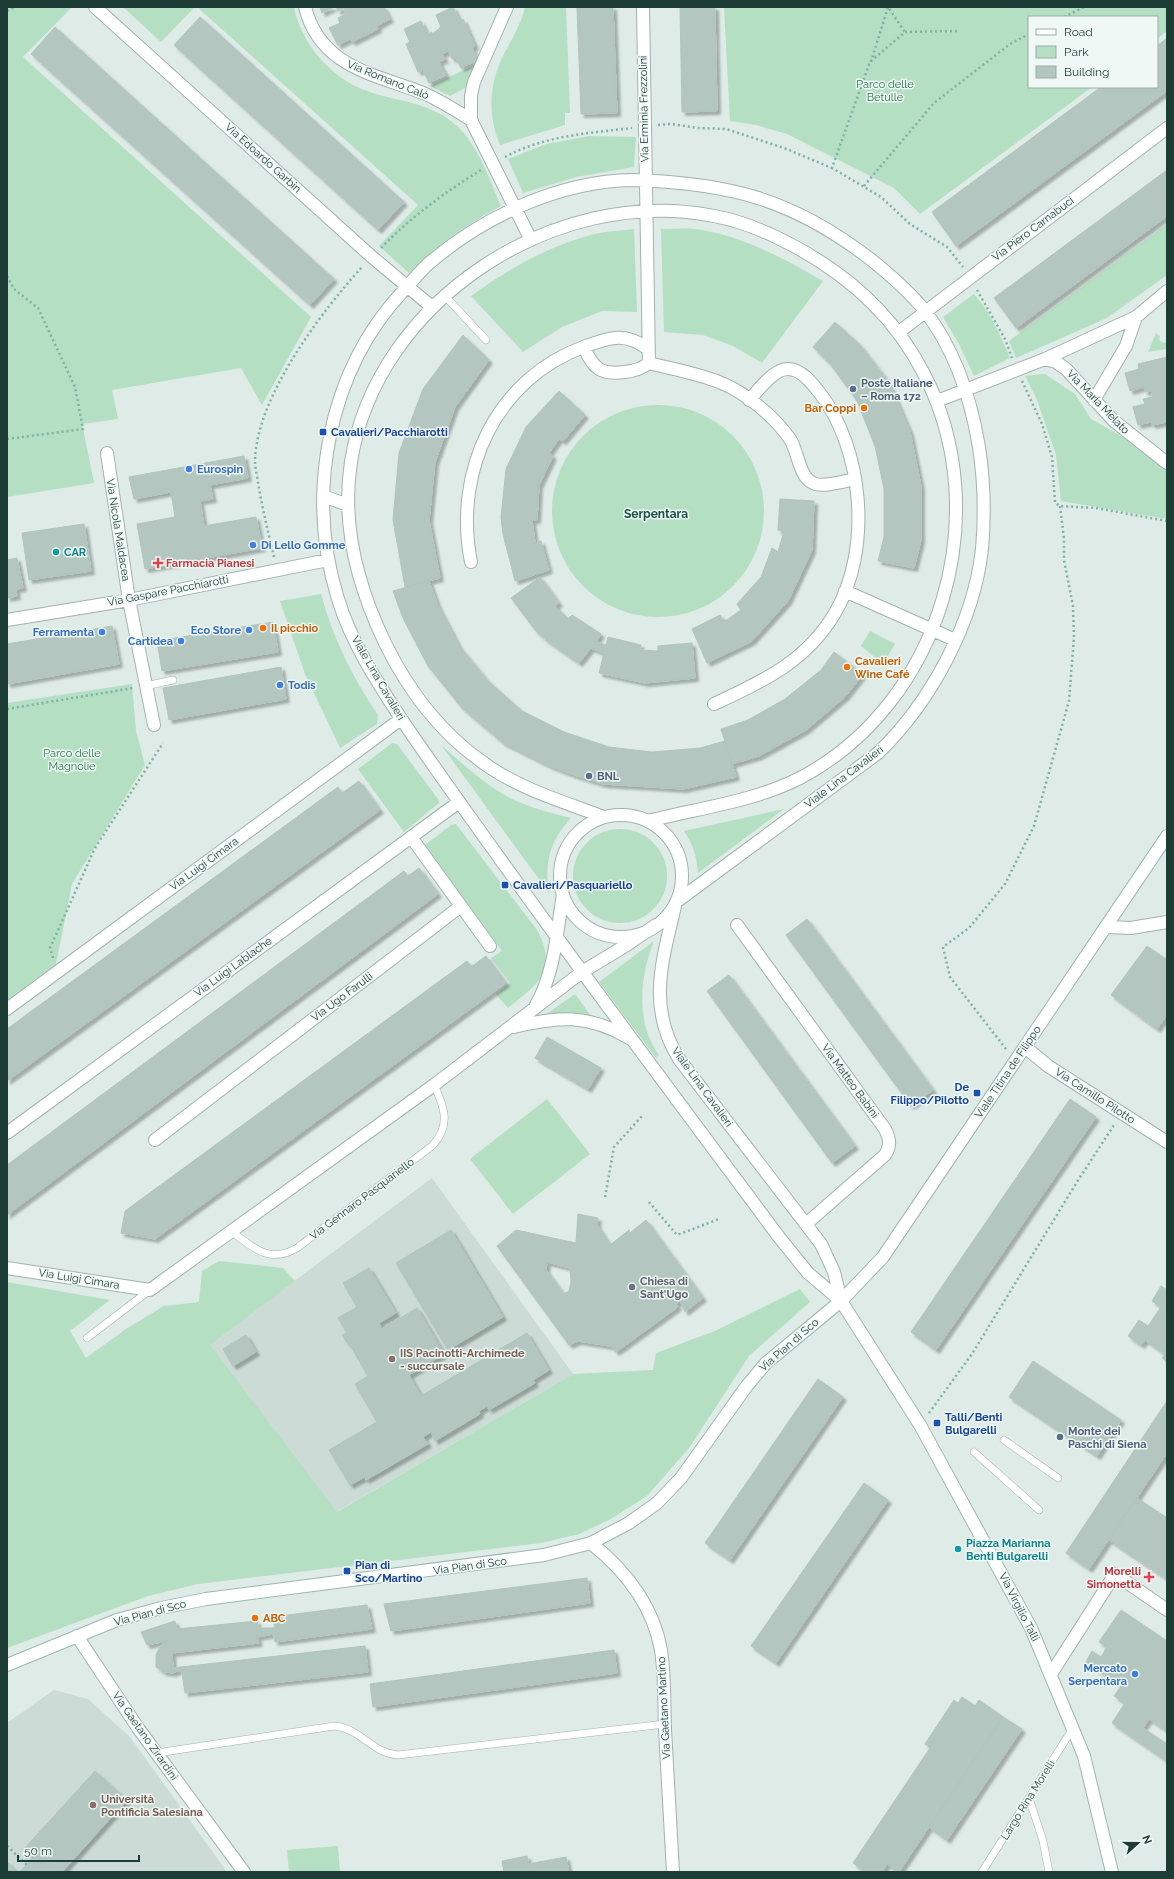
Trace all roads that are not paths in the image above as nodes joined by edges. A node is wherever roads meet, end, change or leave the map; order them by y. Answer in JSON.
{"nodes":[{"id":1,"x":95,"y":7,"type":"edge"},
{"id":2,"x":305,"y":7,"type":"edge"},
{"id":3,"x":507,"y":7,"type":"edge"},
{"id":4,"x":643,"y":7,"type":"edge"},
{"id":5,"x":471,"y":120,"type":"junction"},
{"id":6,"x":1167,"y":128,"type":"edge"},
{"id":7,"x":645,"y":180,"type":"junction"},
{"id":8,"x":516,"y":209,"type":"junction"},
{"id":9,"x":646,"y":212,"type":"junction"},
{"id":10,"x":531,"y":240,"type":"junction"},
{"id":11,"x":407,"y":286,"type":"junction"},
{"id":12,"x":1167,"y":291,"type":"edge"},
{"id":13,"x":445,"y":296,"type":"junction"},
{"id":14,"x":432,"y":307,"type":"junction"},
{"id":15,"x":926,"y":312,"type":"junction"},
{"id":16,"x":1136,"y":317,"type":"junction"},
{"id":17,"x":899,"y":332,"type":"junction"},
{"id":18,"x":486,"y":340,"type":"dead end"},
{"id":19,"x":584,"y":347,"type":"junction"},
{"id":20,"x":648,"y":349,"type":"junction"},
{"id":21,"x":1045,"y":359,"type":"junction"},
{"id":22,"x":649,"y":363,"type":"junction"},
{"id":23,"x":966,"y":391,"type":"junction"},
{"id":24,"x":749,"y":400,"type":"junction"},
{"id":25,"x":1094,"y":400,"type":"junction"},
{"id":26,"x":937,"y":401,"type":"junction"},
{"id":27,"x":107,"y":453,"type":"dead end"},
{"id":28,"x":1167,"y":463,"type":"edge"},
{"id":29,"x":855,"y":479,"type":"junction"},
{"id":30,"x":323,"y":496,"type":"junction"},
{"id":31,"x":348,"y":505,"type":"junction"},
{"id":32,"x":328,"y":560,"type":"junction"},
{"id":33,"x":471,"y":562,"type":"dead end"},
{"id":34,"x":845,"y":591,"type":"junction"},
{"id":35,"x":129,"y":600,"type":"junction"},
{"id":36,"x":7,"y":620,"type":"edge"},
{"id":37,"x":932,"y":629,"type":"junction"},
{"id":38,"x":955,"y":640,"type":"junction"},
{"id":39,"x":172,"y":680,"type":"dead end"},
{"id":40,"x":145,"y":686,"type":"junction"},
{"id":41,"x":714,"y":704,"type":"dead end"},
{"id":42,"x":401,"y":718,"type":"junction"},
{"id":43,"x":154,"y":725,"type":"dead end"},
{"id":44,"x":459,"y":802,"type":"junction"},
{"id":45,"x":604,"y":817,"type":"junction"},
{"id":46,"x":648,"y":821,"type":"junction"},
{"id":47,"x":1167,"y":836,"type":"edge"},
{"id":48,"x":411,"y":837,"type":"junction"},
{"id":49,"x":563,"y":894,"type":"junction"},
{"id":50,"x":676,"y":902,"type":"junction"},
{"id":51,"x":461,"y":906,"type":"junction"},
{"id":52,"x":1167,"y":922,"type":"edge"},
{"id":53,"x":656,"y":925,"type":"junction"},
{"id":54,"x":737,"y":925,"type":"dead end"},
{"id":55,"x":1106,"y":927,"type":"junction"},
{"id":56,"x":556,"y":936,"type":"junction"},
{"id":57,"x":490,"y":946,"type":"dead end"},
{"id":58,"x":582,"y":972,"type":"junction"},
{"id":59,"x":533,"y":1009,"type":"junction"},
{"id":60,"x":7,"y":1010,"type":"edge"},
{"id":61,"x":511,"y":1027,"type":"junction"},
{"id":62,"x":634,"y":1041,"type":"junction"},
{"id":63,"x":1025,"y":1047,"type":"junction"},
{"id":64,"x":434,"y":1085,"type":"junction"},
{"id":65,"x":7,"y":1133,"type":"edge"},
{"id":66,"x":155,"y":1140,"type":"dead end"},
{"id":67,"x":1167,"y":1142,"type":"edge"},
{"id":68,"x":806,"y":1224,"type":"junction"},
{"id":69,"x":232,"y":1232,"type":"junction"},
{"id":70,"x":7,"y":1268,"type":"edge"},
{"id":71,"x":150,"y":1290,"type":"junction"},
{"id":72,"x":840,"y":1301,"type":"junction"},
{"id":73,"x":87,"y":1338,"type":"dead end"},
{"id":74,"x":1004,"y":1440,"type":"dead end"},
{"id":75,"x":974,"y":1452,"type":"dead end"},
{"id":76,"x":1058,"y":1478,"type":"dead end"},
{"id":77,"x":1039,"y":1510,"type":"dead end"},
{"id":78,"x":591,"y":1543,"type":"junction"},
{"id":79,"x":1167,"y":1610,"type":"edge"},
{"id":80,"x":77,"y":1636,"type":"junction"},
{"id":81,"x":7,"y":1665,"type":"edge"},
{"id":82,"x":1051,"y":1674,"type":"junction"},
{"id":83,"x":665,"y":1724,"type":"junction"},
{"id":84,"x":1073,"y":1728,"type":"junction"},
{"id":85,"x":157,"y":1753,"type":"junction"},
{"id":86,"x":1029,"y":1798,"type":"junction"},
{"id":87,"x":244,"y":1872,"type":"edge"},
{"id":88,"x":673,"y":1872,"type":"edge"},
{"id":89,"x":982,"y":1872,"type":"edge"},
{"id":90,"x":1049,"y":1872,"type":"edge"},
{"id":91,"x":1112,"y":1872,"type":"edge"}],
"edges":[{"from":1,"to":11,"type":"street","name":"Via Edoardo Garbin"},
{"from":2,"to":5,"type":"street","name":"Via Romano Calò"},
{"from":3,"to":5,"type":"street"},
{"from":4,"to":7,"type":"street","name":"Via Erminia Frezzolini"},
{"from":5,"to":8,"type":"street"},
{"from":6,"to":15,"type":"street","name":"Via Piero Carnabuci"},
{"from":7,"to":8,"type":"street","name":"Viale Lina Cavalieri"},
{"from":7,"to":9,"type":"street","name":"Via Erminia Frezzolini"},
{"from":7,"to":15,"type":"street","name":"Viale Lina Cavalieri"},
{"from":8,"to":10,"type":"street"},
{"from":8,"to":11,"type":"street","name":"Viale Lina Cavalieri"},
{"from":9,"to":10,"type":"street","name":"Viale Lina Cavalieri"},
{"from":9,"to":17,"type":"street","name":"Viale Lina Cavalieri"},
{"from":9,"to":20,"type":"street","name":"Via Erminia Frezzolini"},
{"from":10,"to":13,"type":"street","name":"Viale Lina Cavalieri"},
{"from":11,"to":14,"type":"street","name":"Via Edoardo Garbin"},
{"from":11,"to":30,"type":"street","name":"Viale Lina Cavalieri"},
{"from":12,"to":16,"type":"street"},
{"from":13,"to":14,"type":"street","name":"Viale Lina Cavalieri"},
{"from":13,"to":18,"type":"lane"},
{"from":14,"to":31,"type":"street","name":"Viale Lina Cavalieri"},
{"from":15,"to":17,"type":"street","name":"Via Piero Carnabuci"},
{"from":15,"to":23,"type":"street","name":"Viale Lina Cavalieri"},
{"from":16,"to":21,"type":"street"},
{"from":16,"to":25,"type":"street"},
{"from":17,"to":26,"type":"street","name":"Viale Lina Cavalieri"},
{"from":19,"to":20,"type":"street"},
{"from":19,"to":22,"type":"street"},
{"from":19,"to":33,"type":"street"},
{"from":20,"to":22,"type":"street","name":"Via Erminia Frezzolini"},
{"from":21,"to":23,"type":"street"},
{"from":21,"to":25,"type":"street","name":"Via Maria Melato"},
{"from":22,"to":24,"type":"street"},
{"from":23,"to":26,"type":"street"},
{"from":23,"to":38,"type":"street","name":"Viale Lina Cavalieri"},
{"from":24,"to":29,"type":"street"},
{"from":24,"to":29,"type":"street"},
{"from":25,"to":28,"type":"street","name":"Via Maria Melato"},
{"from":26,"to":37,"type":"street","name":"Viale Lina Cavalieri"},
{"from":27,"to":35,"type":"street","name":"Via Nicola Maldacea"},
{"from":29,"to":34,"type":"street"},
{"from":30,"to":31,"type":"street"},
{"from":30,"to":32,"type":"street","name":"Viale Lina Cavalieri"},
{"from":31,"to":45,"type":"street","name":"Viale Lina Cavalieri"},
{"from":32,"to":35,"type":"street","name":"Via Gaspare Pacchiarotti"},
{"from":32,"to":42,"type":"street","name":"Viale Lina Cavalieri"},
{"from":34,"to":37,"type":"street"},
{"from":34,"to":41,"type":"street"},
{"from":35,"to":36,"type":"street","name":"Via Gaspare Pacchiarotti"},
{"from":35,"to":40,"type":"street","name":"Via Nicola Maldacea"},
{"from":37,"to":38,"type":"street"},
{"from":37,"to":46,"type":"street","name":"Viale Lina Cavalieri"},
{"from":38,"to":50,"type":"street","name":"Viale Lina Cavalieri"},
{"from":39,"to":40,"type":"lane"},
{"from":40,"to":43,"type":"street","name":"Via Nicola Maldacea"},
{"from":42,"to":44,"type":"street","name":"Viale Lina Cavalieri"},
{"from":42,"to":60,"type":"street","name":"Via Luigi Cimara"},
{"from":44,"to":48,"type":"street","name":"Via Luigi Lablache"},
{"from":44,"to":56,"type":"street","name":"Viale Lina Cavalieri"},
{"from":45,"to":46,"type":"street"},
{"from":45,"to":49,"type":"street"},
{"from":46,"to":50,"type":"street"},
{"from":47,"to":55,"type":"street","name":"Viale Titina de Filippo"},
{"from":48,"to":51,"type":"street"},
{"from":48,"to":65,"type":"street","name":"Via Luigi Lablache"},
{"from":49,"to":53,"type":"street"},
{"from":49,"to":56,"type":"street"},
{"from":50,"to":53,"type":"street"},
{"from":50,"to":68,"type":"street","name":"Viale Lina Cavalieri"},
{"from":51,"to":57,"type":"street"},
{"from":51,"to":66,"type":"street","name":"Via Ugo Farulli"},
{"from":52,"to":55,"type":"street"},
{"from":53,"to":58,"type":"street"},
{"from":54,"to":68,"type":"street","name":"Via Matteo Babini"},
{"from":55,"to":63,"type":"street","name":"Viale Titina de Filippo"},
{"from":56,"to":58,"type":"street","name":"Viale Lina Cavalieri"},
{"from":56,"to":59,"type":"street"},
{"from":58,"to":59,"type":"street"},
{"from":58,"to":62,"type":"street","name":"Viale Lina Cavalieri"},
{"from":59,"to":61,"type":"street"},
{"from":61,"to":62,"type":"street"},
{"from":61,"to":64,"type":"street"},
{"from":62,"to":72,"type":"street","name":"Viale Lina Cavalieri"},
{"from":63,"to":67,"type":"street","name":"Via Camillo Pilotto"},
{"from":63,"to":72,"type":"street","name":"Viale Titina de Filippo"},
{"from":64,"to":69,"type":"street"},
{"from":64,"to":69,"type":"lane","name":"Via Gennaro Pasquariello"},
{"from":68,"to":72,"type":"street","name":"Viale Lina Cavalieri"},
{"from":69,"to":71,"type":"street"},
{"from":70,"to":71,"type":"street","name":"Via Luigi Cimara"},
{"from":71,"to":73,"type":"lane"},
{"from":72,"to":78,"type":"street","name":"Via Pian di Sco"},
{"from":72,"to":82,"type":"street","name":"Via Virgilio Talli"},
{"from":74,"to":76,"type":"lane"},
{"from":75,"to":77,"type":"lane"},
{"from":78,"to":80,"type":"street","name":"Via Pian di Sco"},
{"from":78,"to":83,"type":"street","name":"Via Gaetano Martino"},
{"from":79,"to":82,"type":"street"},
{"from":80,"to":81,"type":"street","name":"Via Pian di Sco"},
{"from":80,"to":85,"type":"street","name":"Via Gaetano Zirardini"},
{"from":82,"to":84,"type":"street","name":"Via Virgilio Talli"},
{"from":83,"to":85,"type":"lane"},
{"from":83,"to":88,"type":"street","name":"Via Gaetano Martino"},
{"from":84,"to":86,"type":"lane","name":"Largo Rina Morelli"},
{"from":84,"to":91,"type":"street","name":"Via Virgilio Talli"},
{"from":85,"to":87,"type":"street","name":"Via Gaetano Zirardini"},
{"from":86,"to":89,"type":"lane","name":"Largo Rina Morelli"},
{"from":86,"to":90,"type":"lane"}]}
